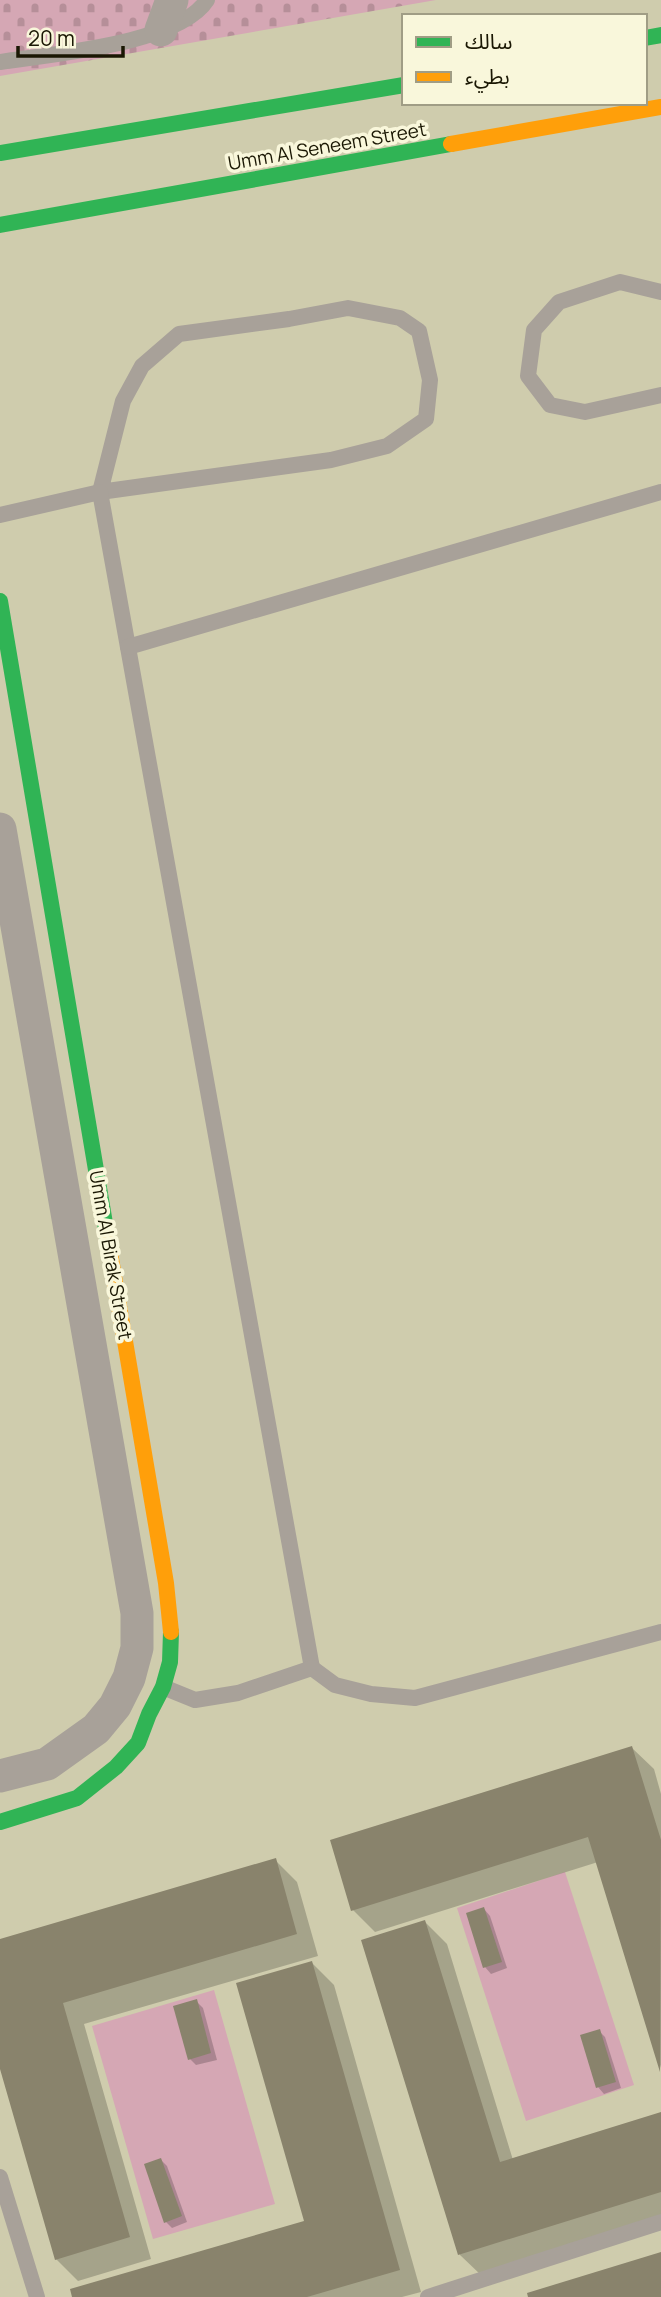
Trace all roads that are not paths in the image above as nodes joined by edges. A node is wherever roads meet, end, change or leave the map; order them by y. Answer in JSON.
{"nodes":[{"id":1,"x":207,"y":0,"type":"edge"},
{"id":2,"x":167,"y":15,"type":"edge"},
{"id":3,"x":0,"y":62,"type":"edge"},
{"id":4,"x":402,"y":85,"type":"edge"},
{"id":5,"x":657,"y":109,"type":"edge"},
{"id":6,"x":0,"y":153,"type":"edge"},
{"id":7,"x":0,"y":225,"type":"edge"},
{"id":8,"x":661,"y":292,"type":"edge"},
{"id":9,"x":661,"y":395,"type":"edge"},
{"id":10,"x":100,"y":492,"type":"junction"},
{"id":11,"x":661,"y":492,"type":"edge"},
{"id":12,"x":0,"y":515,"type":"edge"},
{"id":13,"x":0,"y":601,"type":"edge"},
{"id":14,"x":128,"y":647,"type":"junction"},
{"id":15,"x":0,"y":829,"type":"edge"},
{"id":16,"x":661,"y":1632,"type":"edge"},
{"id":17,"x":312,"y":1668,"type":"junction"},
{"id":18,"x":163,"y":1687,"type":"junction"},
{"id":19,"x":0,"y":1776,"type":"edge"},
{"id":20,"x":0,"y":1822,"type":"edge"},
{"id":21,"x":0,"y":2177,"type":"edge"},
{"id":22,"x":661,"y":2222,"type":"edge"},
{"id":23,"x":465,"y":2292,"type":"edge"},
{"id":24,"x":37,"y":2297,"type":"edge"},
{"id":25,"x":428,"y":2297,"type":"edge"}],
"edges":[{"from":1,"to":2,"type":"lane"},
{"from":2,"to":3,"type":"lane"},
{"from":4,"to":6,"type":"street"},
{"from":5,"to":7,"type":"street","name":"Umm Al Seneem Street"},
{"from":8,"to":9,"type":"lane"},
{"from":10,"to":10,"type":"lane"},
{"from":10,"to":12,"type":"lane"},
{"from":10,"to":14,"type":"lane"},
{"from":11,"to":14,"type":"lane"},
{"from":13,"to":18,"type":"street","name":"Umm Al Birak Street"},
{"from":14,"to":17,"type":"lane"},
{"from":15,"to":19,"type":"street","name":"Umm Al Birak Street"},
{"from":16,"to":17,"type":"lane"},
{"from":17,"to":18,"type":"lane"},
{"from":18,"to":20,"type":"street","name":"Umm Al Birak Street"},
{"from":21,"to":24,"type":"lane"},
{"from":22,"to":23,"type":"lane"},
{"from":23,"to":25,"type":"lane"}]}
